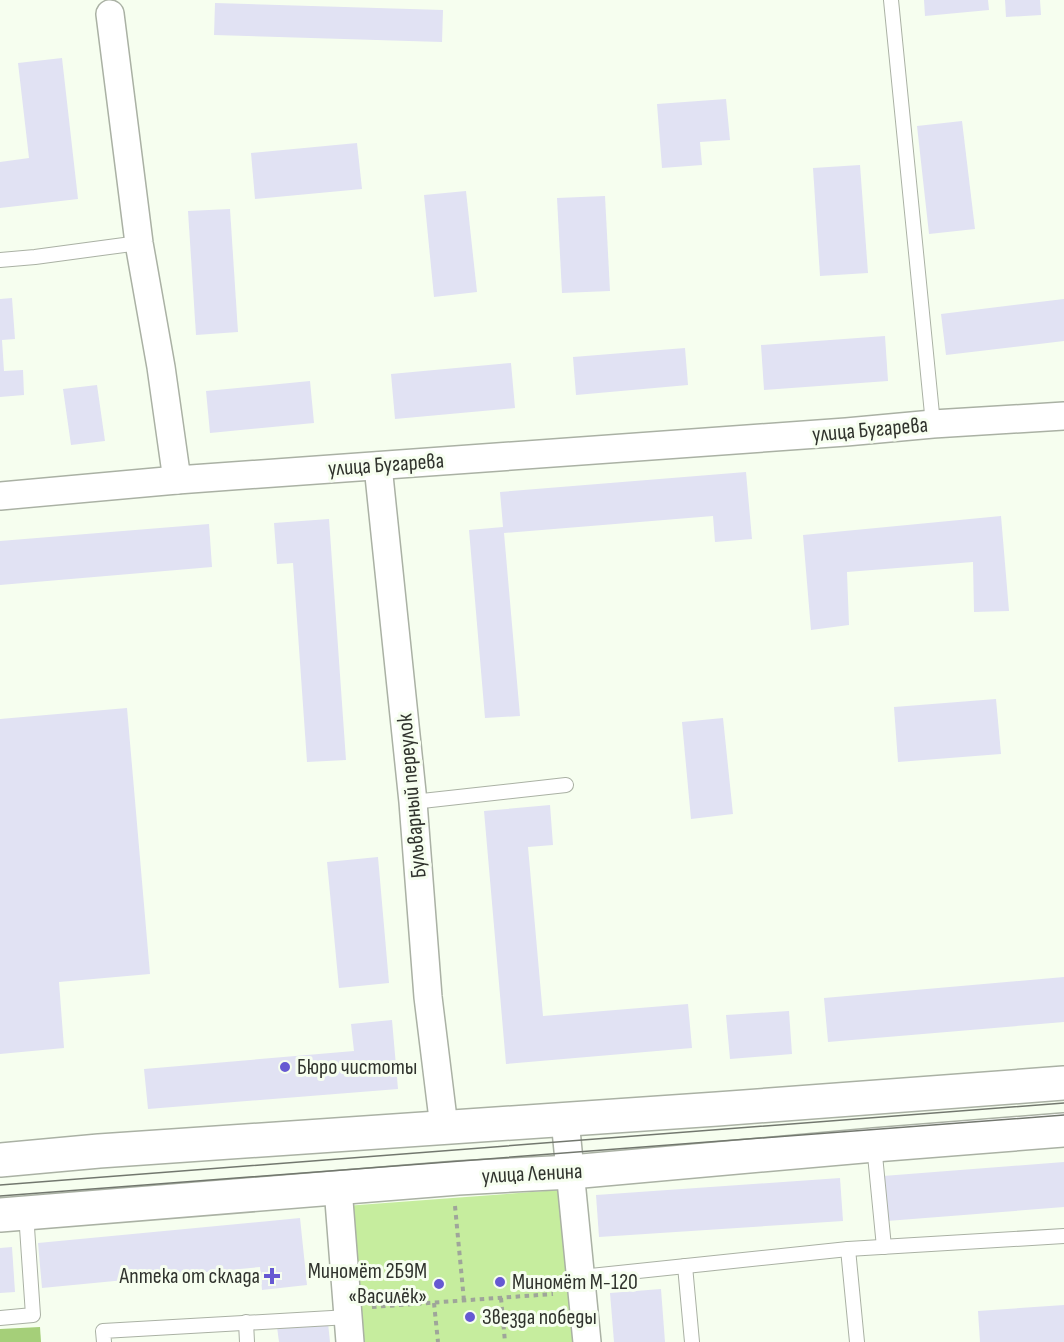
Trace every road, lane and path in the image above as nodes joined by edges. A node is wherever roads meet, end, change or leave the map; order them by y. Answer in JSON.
{"nodes":[{"id":1,"x":891,"y":0,"type":"edge"},
{"id":2,"x":110,"y":14,"type":"dead end"},
{"id":3,"x":139,"y":243,"type":"junction"},
{"id":4,"x":0,"y":260,"type":"edge"},
{"id":5,"x":1064,"y":416,"type":"edge"},
{"id":6,"x":933,"y":424,"type":"junction"},
{"id":7,"x":378,"y":466,"type":"junction"},
{"id":8,"x":177,"y":480,"type":"junction"},
{"id":9,"x":0,"y":496,"type":"edge"},
{"id":10,"x":566,"y":786,"type":"dead end"},
{"id":11,"x":413,"y":802,"type":"junction"},
{"id":12,"x":1064,"y":1083,"type":"edge"},
{"id":13,"x":565,"y":1119,"type":"junction"},
{"id":14,"x":444,"y":1127,"type":"junction"},
{"id":15,"x":1064,"y":1130,"type":"edge"},
{"id":16,"x":874,"y":1145,"type":"junction"},
{"id":17,"x":0,"y":1160,"type":"edge"},
{"id":18,"x":571,"y":1173,"type":"junction"},
{"id":19,"x":338,"y":1188,"type":"junction"},
{"id":20,"x":455,"y":1206,"type":"dead end"},
{"id":21,"x":13,"y":1214,"type":"edge"},
{"id":22,"x":1064,"y":1236,"type":"edge"},
{"id":23,"x":884,"y":1247,"type":"junction"},
{"id":24,"x":848,"y":1249,"type":"junction"},
{"id":25,"x":685,"y":1266,"type":"junction"},
{"id":26,"x":581,"y":1277,"type":"junction"},
{"id":27,"x":553,"y":1294,"type":"dead end"},
{"id":28,"x":501,"y":1298,"type":"junction"},
{"id":29,"x":464,"y":1301,"type":"junction"},
{"id":30,"x":434,"y":1303,"type":"junction"},
{"id":31,"x":0,"y":1318,"type":"edge"},
{"id":32,"x":246,"y":1322,"type":"junction"},
{"id":33,"x":356,"y":1322,"type":"edge"},
{"id":34,"x":104,"y":1342,"type":"edge"},
{"id":35,"x":247,"y":1342,"type":"edge"},
{"id":36,"x":438,"y":1342,"type":"edge"},
{"id":37,"x":505,"y":1342,"type":"edge"},
{"id":38,"x":587,"y":1342,"type":"edge"},
{"id":39,"x":692,"y":1342,"type":"edge"},
{"id":40,"x":857,"y":1342,"type":"edge"}],
"edges":[{"from":1,"to":6,"type":"lane"},
{"from":2,"to":3,"type":"street"},
{"from":3,"to":4,"type":"lane"},
{"from":3,"to":8,"type":"street"},
{"from":5,"to":6,"type":"street","name":"улица Бугарева"},
{"from":6,"to":7,"type":"street","name":"улица Бугарева"},
{"from":7,"to":8,"type":"street","name":"улица Бугарева"},
{"from":7,"to":11,"type":"street","name":"Бульварный переулок"},
{"from":8,"to":9,"type":"street","name":"улица Бугарева"},
{"from":10,"to":11,"type":"lane"},
{"from":11,"to":14,"type":"street","name":"Бульварный переулок"},
{"from":12,"to":13,"type":"main road"},
{"from":13,"to":14,"type":"main road"},
{"from":13,"to":18,"type":"street"},
{"from":14,"to":17,"type":"main road"},
{"from":15,"to":16,"type":"main road","name":"улица Ленина"},
{"from":16,"to":18,"type":"main road","name":"улица Ленина"},
{"from":16,"to":23,"type":"lane"},
{"from":18,"to":19,"type":"main road","name":"улица Ленина"},
{"from":18,"to":26,"type":"street"},
{"from":19,"to":21,"type":"main road","name":"улица Ленина"},
{"from":19,"to":33,"type":"street"},
{"from":20,"to":29,"type":"path"},
{"from":21,"to":31,"type":"lane"},
{"from":22,"to":23,"type":"lane"},
{"from":23,"to":24,"type":"lane"},
{"from":24,"to":25,"type":"lane"},
{"from":24,"to":40,"type":"lane"},
{"from":25,"to":26,"type":"lane"},
{"from":25,"to":39,"type":"lane"},
{"from":26,"to":38,"type":"street"},
{"from":27,"to":28,"type":"path"},
{"from":28,"to":29,"type":"path"},
{"from":28,"to":37,"type":"path"},
{"from":29,"to":30,"type":"path"},
{"from":30,"to":33,"type":"path"},
{"from":30,"to":36,"type":"path"},
{"from":32,"to":33,"type":"lane"},
{"from":32,"to":34,"type":"lane"},
{"from":32,"to":35,"type":"lane"}]}
